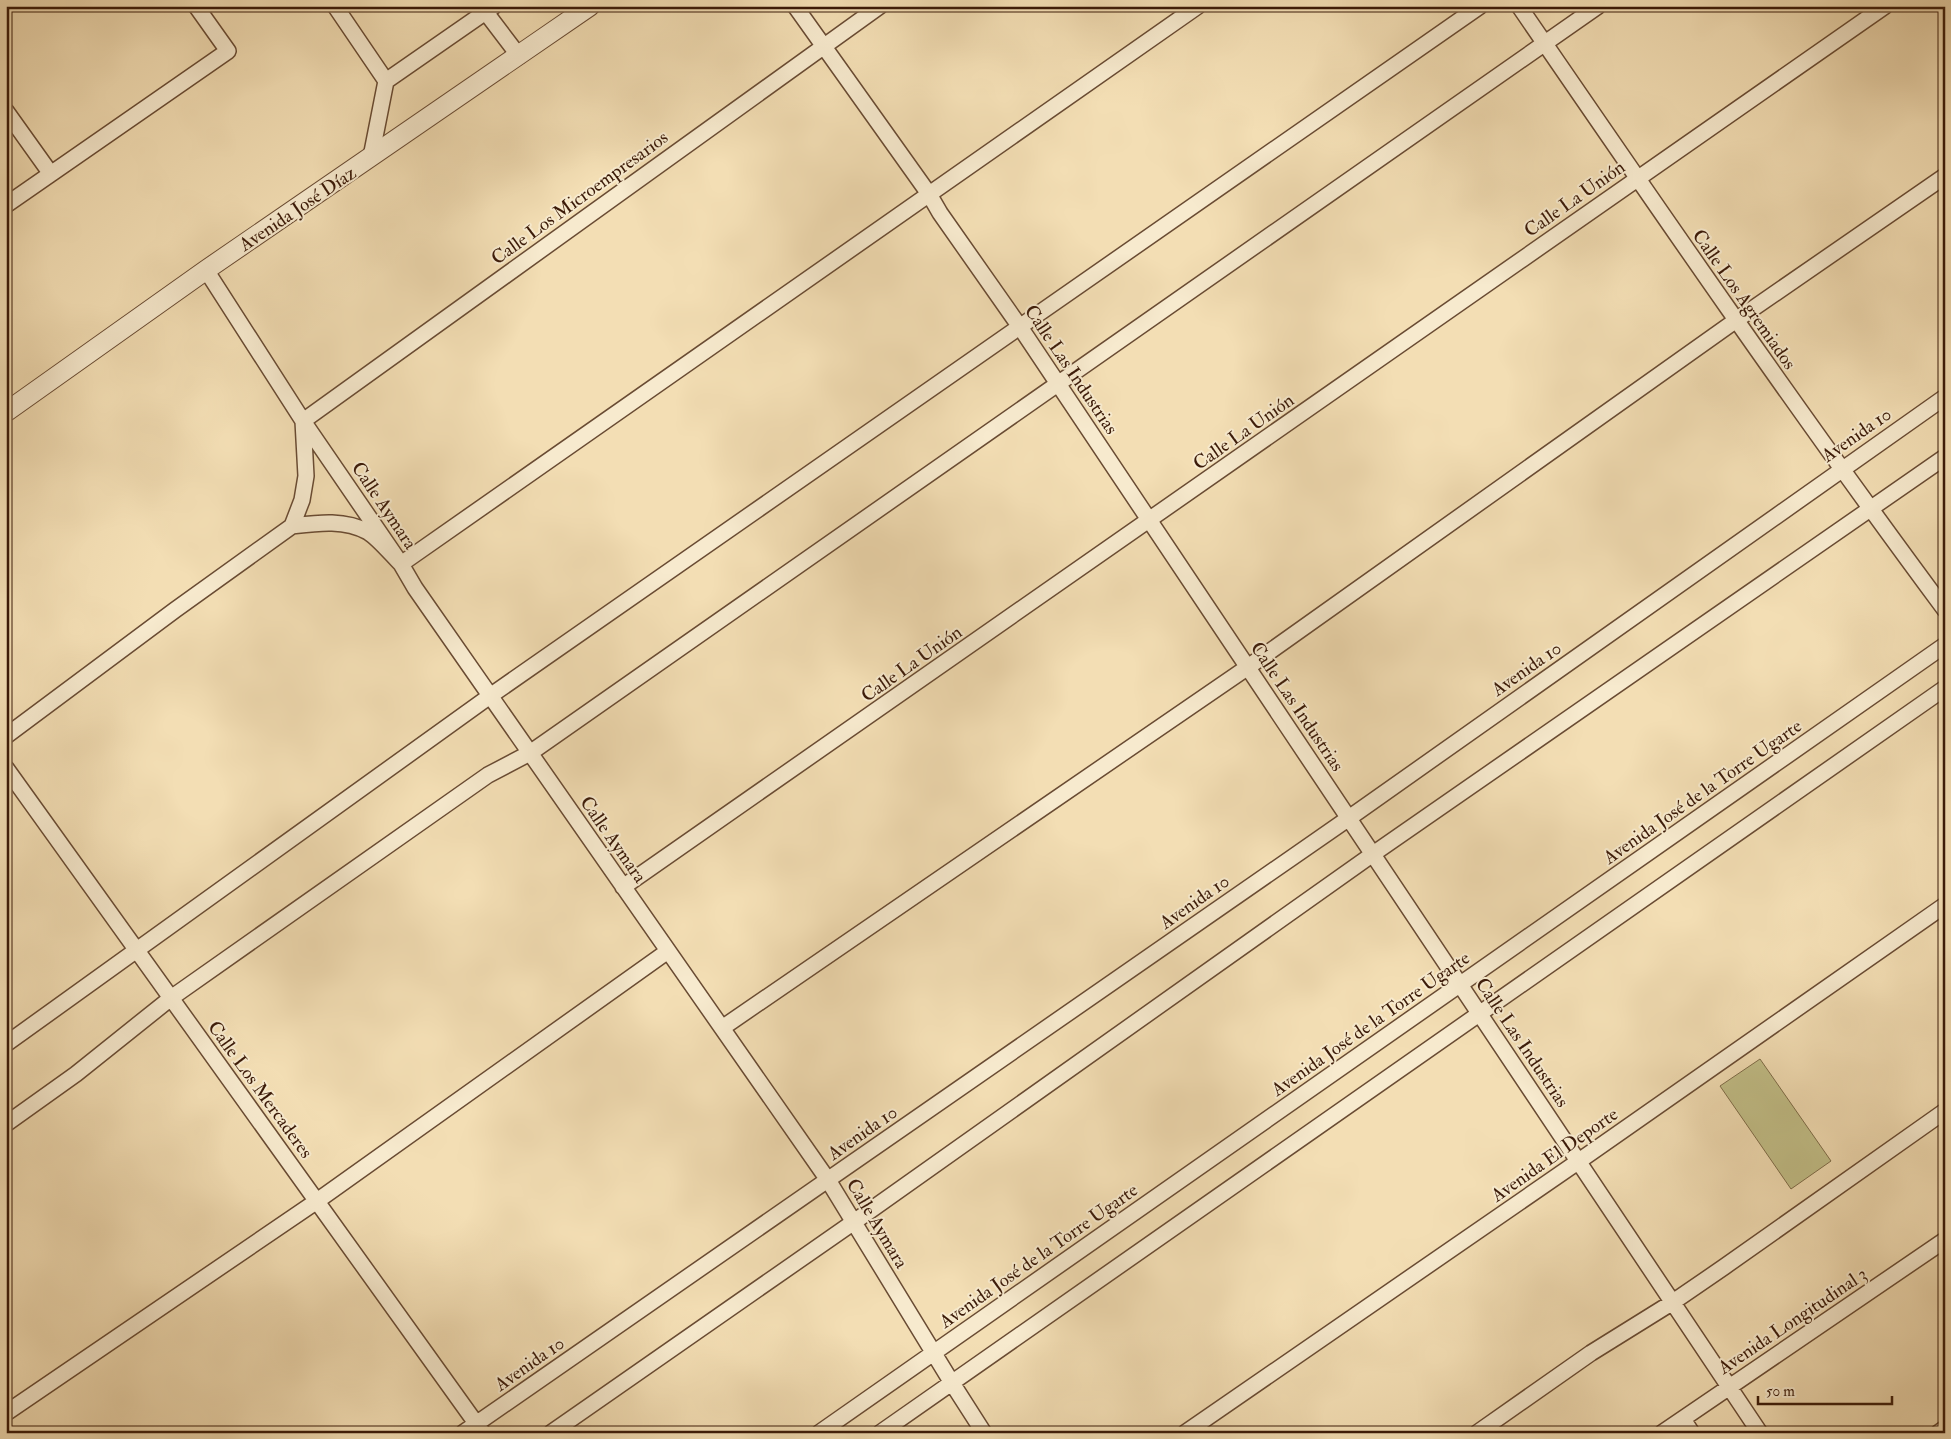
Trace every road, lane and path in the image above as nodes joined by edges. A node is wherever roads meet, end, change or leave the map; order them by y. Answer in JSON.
{"nodes":[{"id":1,"x":196,"y":6,"type":"edge"},
{"id":2,"x":335,"y":6,"type":"edge"},
{"id":3,"x":590,"y":6,"type":"edge"},
{"id":4,"x":795,"y":6,"type":"edge"},
{"id":5,"x":880,"y":6,"type":"edge"},
{"id":6,"x":1198,"y":6,"type":"edge"},
{"id":7,"x":1480,"y":6,"type":"edge"},
{"id":8,"x":1520,"y":6,"type":"edge"},
{"id":9,"x":1598,"y":6,"type":"edge"},
{"id":10,"x":1885,"y":6,"type":"edge"},
{"id":11,"x":487,"y":8,"type":"edge"},
{"id":12,"x":1544,"y":43,"type":"junction"},
{"id":13,"x":823,"y":46,"type":"junction"},
{"id":14,"x":519,"y":56,"type":"junction"},
{"id":15,"x":386,"y":81,"type":"junction"},
{"id":16,"x":6,"y":112,"type":"edge"},
{"id":17,"x":370,"y":157,"type":"junction"},
{"id":18,"x":51,"y":174,"type":"junction"},
{"id":19,"x":1945,"y":176,"type":"edge"},
{"id":20,"x":1637,"y":179,"type":"junction"},
{"id":21,"x":929,"y":194,"type":"junction"},
{"id":22,"x":6,"y":205,"type":"edge"},
{"id":23,"x":206,"y":270,"type":"junction"},
{"id":24,"x":1735,"y":321,"type":"junction"},
{"id":25,"x":1020,"y":327,"type":"junction"},
{"id":26,"x":1058,"y":383,"type":"junction"},
{"id":27,"x":1945,"y":396,"type":"edge"},
{"id":28,"x":6,"y":412,"type":"edge"},
{"id":29,"x":303,"y":421,"type":"junction"},
{"id":30,"x":1945,"y":457,"type":"edge"},
{"id":31,"x":1841,"y":470,"type":"junction"},
{"id":32,"x":1870,"y":510,"type":"junction"},
{"id":33,"x":1150,"y":521,"type":"junction"},
{"id":34,"x":292,"y":526,"type":"junction"},
{"id":35,"x":401,"y":564,"type":"junction"},
{"id":36,"x":1945,"y":610,"type":"edge"},
{"id":37,"x":1945,"y":645,"type":"edge"},
{"id":38,"x":1248,"y":667,"type":"junction"},
{"id":39,"x":1945,"y":688,"type":"edge"},
{"id":40,"x":490,"y":696,"type":"junction"},
{"id":41,"x":6,"y":736,"type":"edge"},
{"id":42,"x":530,"y":753,"type":"junction"},
{"id":43,"x":6,"y":768,"type":"edge"},
{"id":44,"x":1349,"y":818,"type":"junction"},
{"id":45,"x":1373,"y":854,"type":"junction"},
{"id":46,"x":623,"y":887,"type":"junction"},
{"id":47,"x":1945,"y":905,"type":"edge"},
{"id":48,"x":137,"y":950,"type":"junction"},
{"id":49,"x":668,"y":951,"type":"junction"},
{"id":50,"x":1460,"y":985,"type":"junction"},
{"id":51,"x":171,"y":998,"type":"junction"},
{"id":52,"x":1480,"y":1014,"type":"junction"},
{"id":53,"x":722,"y":1028,"type":"junction"},
{"id":54,"x":6,"y":1044,"type":"edge"},
{"id":55,"x":1945,"y":1110,"type":"edge"},
{"id":56,"x":6,"y":1124,"type":"edge"},
{"id":57,"x":1579,"y":1162,"type":"junction"},
{"id":58,"x":828,"y":1180,"type":"junction"},
{"id":59,"x":317,"y":1201,"type":"junction"},
{"id":60,"x":853,"y":1222,"type":"junction"},
{"id":61,"x":1945,"y":1240,"type":"edge"},
{"id":62,"x":1673,"y":1302,"type":"junction"},
{"id":63,"x":933,"y":1352,"type":"junction"},
{"id":64,"x":952,"y":1383,"type":"junction"},
{"id":65,"x":1730,"y":1387,"type":"junction"},
{"id":66,"x":6,"y":1413,"type":"edge"},
{"id":67,"x":1683,"y":1419,"type":"junction"},
{"id":68,"x":480,"y":1428,"type":"edge"},
{"id":69,"x":1945,"y":1428,"type":"edge"},
{"id":70,"x":463,"y":1433,"type":"edge"},
{"id":71,"x":551,"y":1433,"type":"edge"},
{"id":72,"x":819,"y":1433,"type":"edge"},
{"id":73,"x":880,"y":1433,"type":"edge"},
{"id":74,"x":984,"y":1433,"type":"edge"},
{"id":75,"x":1185,"y":1433,"type":"edge"},
{"id":76,"x":1477,"y":1433,"type":"edge"},
{"id":77,"x":1662,"y":1433,"type":"edge"},
{"id":78,"x":1692,"y":1433,"type":"edge"},
{"id":79,"x":1760,"y":1433,"type":"edge"},
{"id":80,"x":1938,"y":1433,"type":"edge"}],
"edges":[{"from":1,"to":18,"type":"street"},
{"from":2,"to":15,"type":"street"},
{"from":3,"to":14,"type":"street","name":"Avenida José Díaz"},
{"from":4,"to":13,"type":"street","name":"Calle Las Industrias"},
{"from":5,"to":13,"type":"street","name":"Calle Los Microempresarios"},
{"from":6,"to":21,"type":"street"},
{"from":7,"to":25,"type":"street"},
{"from":8,"to":12,"type":"street","name":"Calle Los Agremiados"},
{"from":9,"to":12,"type":"street"},
{"from":10,"to":20,"type":"street","name":"Calle La Unión"},
{"from":11,"to":14,"type":"street"},
{"from":11,"to":15,"type":"street"},
{"from":12,"to":20,"type":"street","name":"Calle Los Agremiados"},
{"from":12,"to":26,"type":"street"},
{"from":13,"to":21,"type":"street","name":"Calle Las Industrias"},
{"from":13,"to":29,"type":"street","name":"Calle Los Microempresarios"},
{"from":14,"to":17,"type":"street","name":"Avenida José Díaz"},
{"from":15,"to":17,"type":"street"},
{"from":16,"to":18,"type":"street"},
{"from":17,"to":23,"type":"street","name":"Avenida José Díaz"},
{"from":18,"to":22,"type":"street"},
{"from":19,"to":24,"type":"street"},
{"from":20,"to":24,"type":"street","name":"Calle Los Agremiados"},
{"from":20,"to":33,"type":"street","name":"Calle La Unión"},
{"from":21,"to":25,"type":"street","name":"Calle Las Industrias"},
{"from":21,"to":35,"type":"street"},
{"from":23,"to":28,"type":"street","name":"Avenida José Díaz"},
{"from":23,"to":29,"type":"street","name":"Calle Aymara"},
{"from":24,"to":31,"type":"street","name":"Calle Los Agremiados"},
{"from":24,"to":38,"type":"street"},
{"from":25,"to":26,"type":"street","name":"Calle Las Industrias"},
{"from":25,"to":40,"type":"street"},
{"from":26,"to":33,"type":"street","name":"Calle Las Industrias"},
{"from":26,"to":42,"type":"street"},
{"from":27,"to":31,"type":"street","name":"Avenida 10"},
{"from":29,"to":34,"type":"street"},
{"from":29,"to":35,"type":"street","name":"Calle Aymara"},
{"from":30,"to":32,"type":"street"},
{"from":31,"to":32,"type":"street","name":"Calle Los Agremiados"},
{"from":31,"to":44,"type":"street","name":"Avenida 10"},
{"from":32,"to":36,"type":"street","name":"Calle Los Agremiados"},
{"from":32,"to":45,"type":"street"},
{"from":33,"to":38,"type":"street","name":"Calle Las Industrias"},
{"from":33,"to":46,"type":"street","name":"Calle La Unión"},
{"from":34,"to":35,"type":"street"},
{"from":34,"to":41,"type":"street"},
{"from":35,"to":40,"type":"street","name":"Calle Aymara"},
{"from":37,"to":50,"type":"street","name":"Avenida José de la Torre Ugarte"},
{"from":38,"to":44,"type":"street","name":"Calle Las Industrias"},
{"from":38,"to":53,"type":"street"},
{"from":39,"to":52,"type":"street"},
{"from":40,"to":42,"type":"street","name":"Calle Aymara"},
{"from":40,"to":48,"type":"street"},
{"from":42,"to":46,"type":"street","name":"Calle Aymara"},
{"from":42,"to":51,"type":"street"},
{"from":43,"to":48,"type":"street","name":"Calle Los Mercaderes"},
{"from":44,"to":45,"type":"street","name":"Calle Las Industrias"},
{"from":44,"to":58,"type":"street","name":"Avenida 10"},
{"from":45,"to":50,"type":"street","name":"Calle Las Industrias"},
{"from":45,"to":60,"type":"street"},
{"from":46,"to":49,"type":"street","name":"Calle Aymara"},
{"from":47,"to":57,"type":"street","name":"Avenida El Deporte"},
{"from":48,"to":51,"type":"street","name":"Calle Los Mercaderes"},
{"from":48,"to":54,"type":"street"},
{"from":49,"to":53,"type":"street","name":"Calle Aymara"},
{"from":49,"to":59,"type":"street"},
{"from":50,"to":52,"type":"street","name":"Calle Las Industrias"},
{"from":50,"to":63,"type":"street","name":"Avenida José de la Torre Ugarte"},
{"from":51,"to":56,"type":"street"},
{"from":51,"to":59,"type":"street","name":"Calle Los Mercaderes"},
{"from":52,"to":57,"type":"street","name":"Calle Las Industrias"},
{"from":52,"to":64,"type":"street"},
{"from":53,"to":58,"type":"street","name":"Calle Aymara"},
{"from":55,"to":62,"type":"street"},
{"from":57,"to":62,"type":"street","name":"Calle Las Industrias"},
{"from":57,"to":75,"type":"street","name":"Avenida El Deporte"},
{"from":58,"to":60,"type":"street","name":"Calle Aymara"},
{"from":58,"to":68,"type":"street","name":"Avenida 10"},
{"from":59,"to":66,"type":"street"},
{"from":59,"to":68,"type":"street","name":"Calle Los Mercaderes"},
{"from":60,"to":63,"type":"street","name":"Calle Aymara"},
{"from":60,"to":71,"type":"street"},
{"from":61,"to":65,"type":"street","name":"Avenida Longitudinal 3"},
{"from":62,"to":65,"type":"street","name":"Calle Las Industrias"},
{"from":62,"to":76,"type":"street"},
{"from":63,"to":64,"type":"street","name":"Calle Aymara"},
{"from":63,"to":72,"type":"street","name":"Avenida José de la Torre Ugarte"},
{"from":64,"to":73,"type":"street"},
{"from":64,"to":74,"type":"street","name":"Calle Aymara"},
{"from":65,"to":67,"type":"street","name":"Avenida Longitudinal 3"},
{"from":65,"to":79,"type":"street","name":"Calle Las Industrias"},
{"from":67,"to":77,"type":"street","name":"Avenida Longitudinal 3"},
{"from":67,"to":78,"type":"street"},
{"from":68,"to":70,"type":"street","name":"Avenida 10"},
{"from":69,"to":80,"type":"street"}]}
